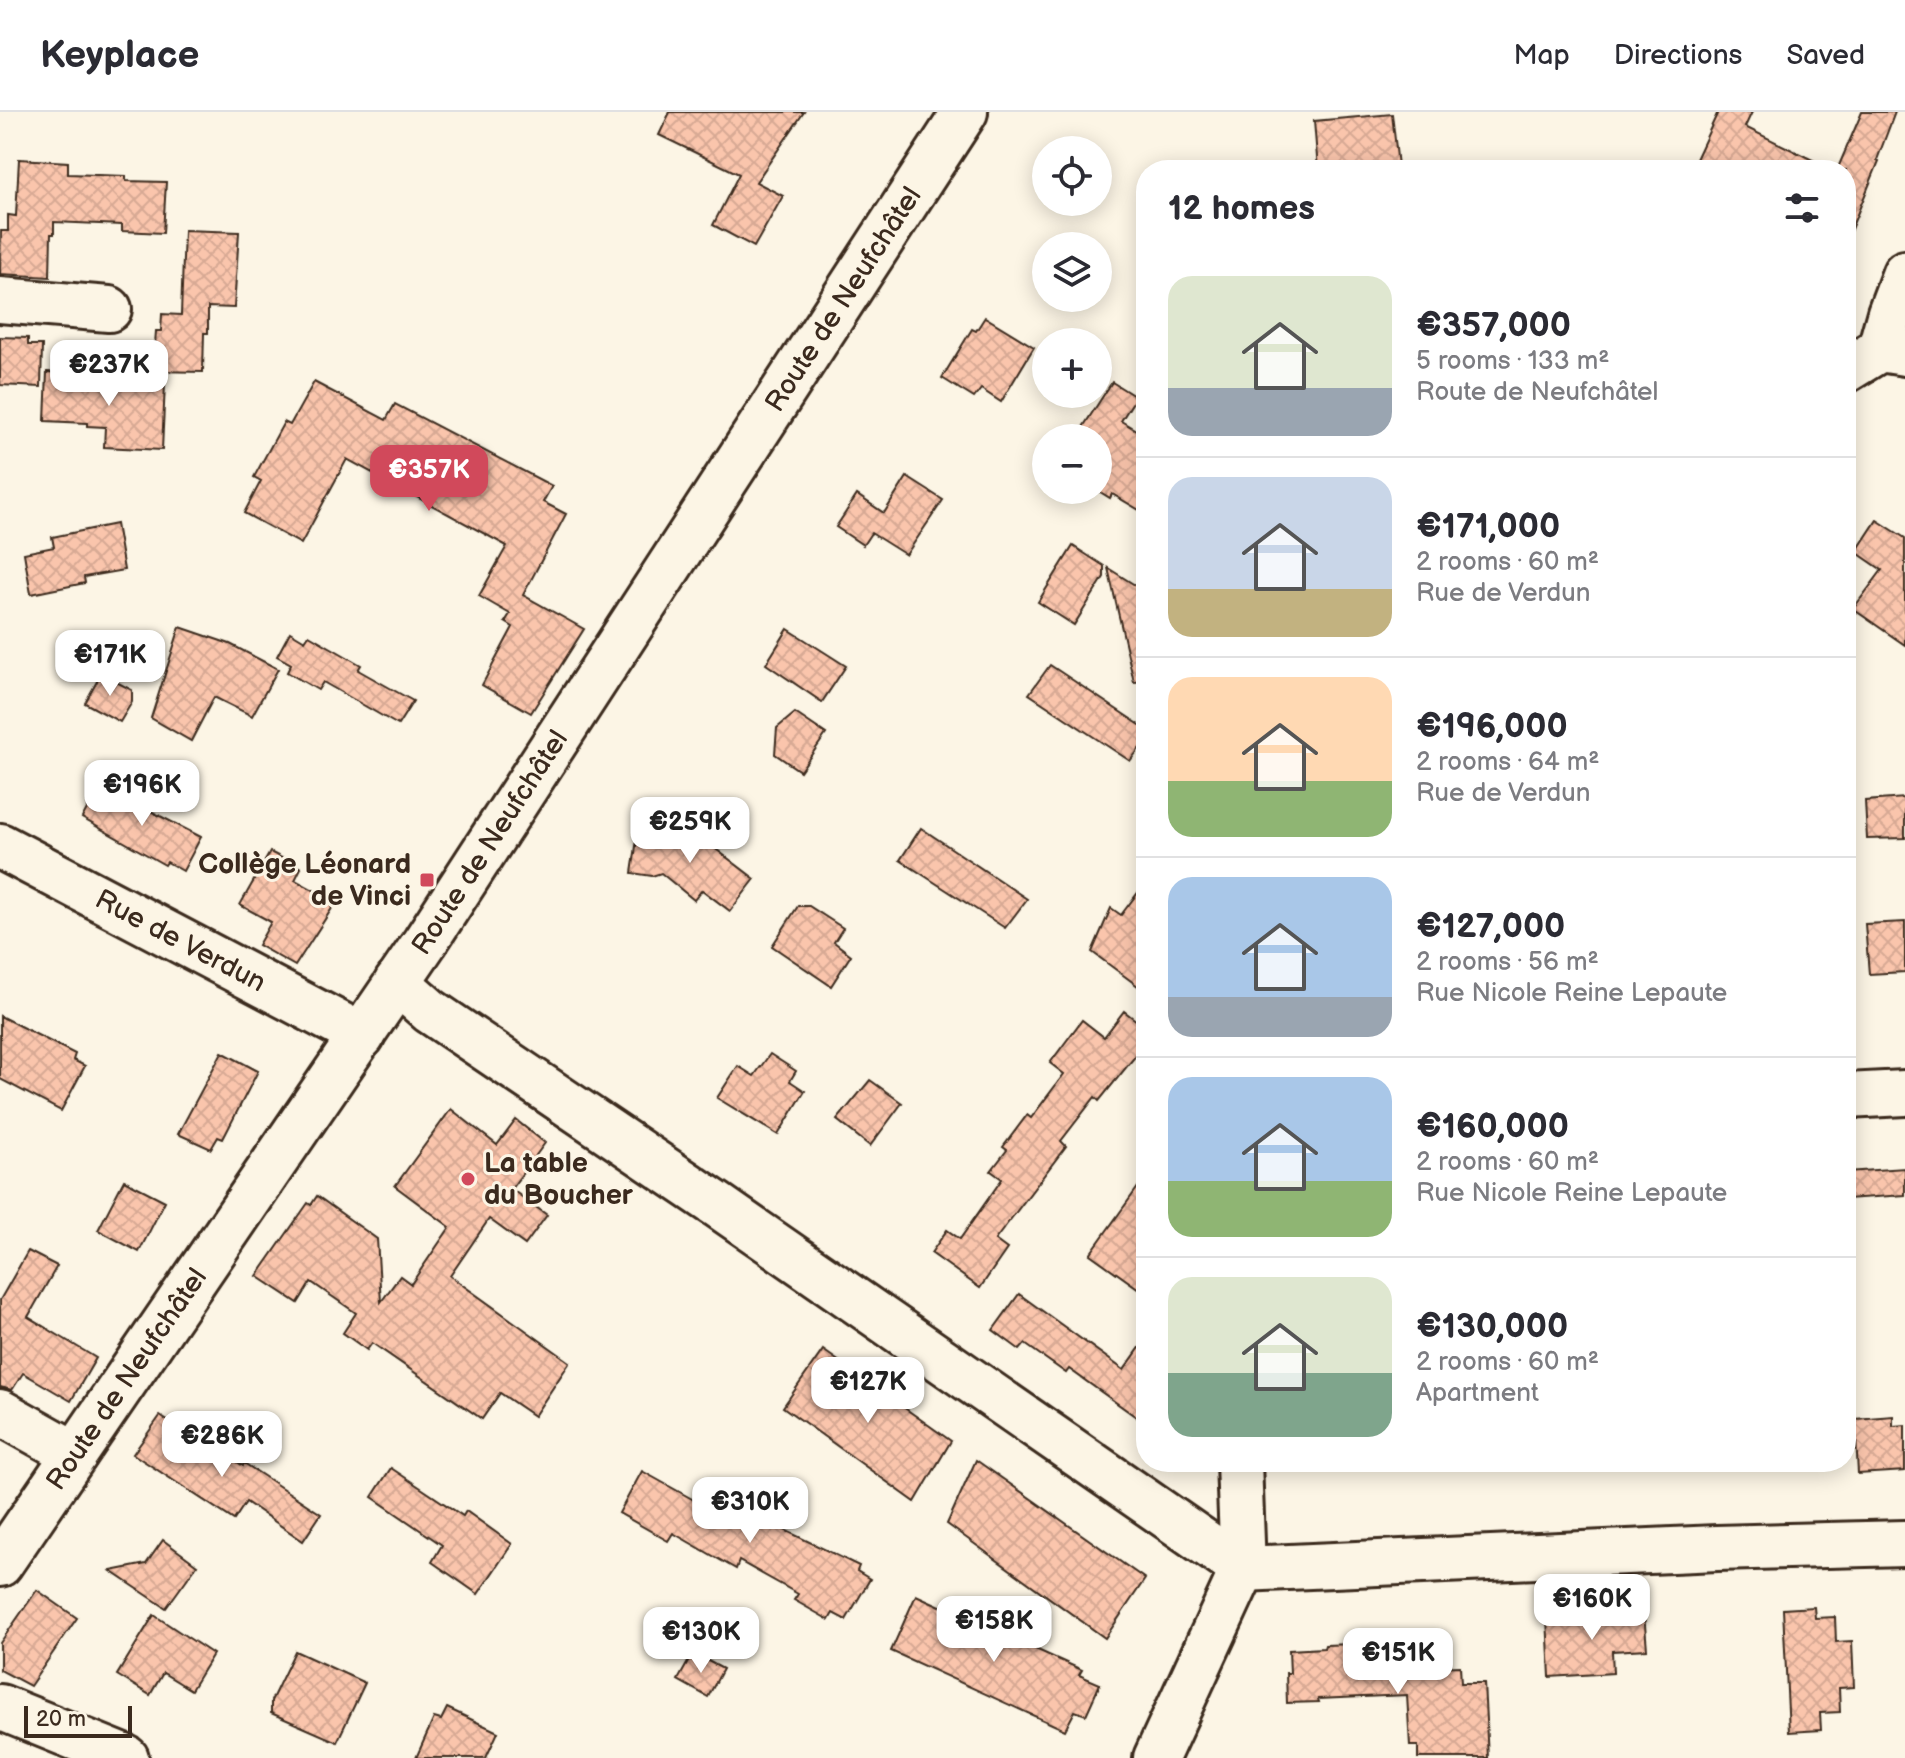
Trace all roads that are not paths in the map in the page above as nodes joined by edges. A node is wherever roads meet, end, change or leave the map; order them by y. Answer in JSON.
{"nodes":[{"id":1,"x":965,"y":112,"type":"edge"},
{"id":2,"x":1905,"y":273,"type":"edge"},
{"id":3,"x":0,"y":300,"type":"edge"},
{"id":4,"x":109,"y":309,"type":"dead end"},
{"id":5,"x":1877,"y":358,"type":"edge"},
{"id":6,"x":0,"y":846,"type":"edge"},
{"id":7,"x":397,"y":982,"type":"junction"},
{"id":8,"x":362,"y":1036,"type":"junction"},
{"id":9,"x":1905,"y":1093,"type":"edge"},
{"id":10,"x":1856,"y":1095,"type":"edge"},
{"id":11,"x":0,"y":1412,"type":"edge"},
{"id":12,"x":75,"y":1454,"type":"junction"},
{"id":13,"x":1239,"y":1472,"type":"edge"},
{"id":14,"x":1905,"y":1543,"type":"edge"},
{"id":15,"x":0,"y":1564,"type":"edge"},
{"id":16,"x":1243,"y":1569,"type":"junction"},
{"id":17,"x":0,"y":1707,"type":"edge"},
{"id":18,"x":126,"y":1758,"type":"edge"},
{"id":19,"x":1156,"y":1758,"type":"edge"}],
"edges":[{"from":1,"to":7,"type":"street","name":"Route de Neufchâtel"},
{"from":2,"to":5,"type":"street"},
{"from":3,"to":4,"type":"street"},
{"from":6,"to":8,"type":"street","name":"Rue de Verdun"},
{"from":7,"to":8,"type":"street","name":"Route de Neufchâtel"},
{"from":7,"to":16,"type":"street"},
{"from":8,"to":12,"type":"street","name":"Route de Neufchâtel"},
{"from":9,"to":10,"type":"street"},
{"from":11,"to":12,"type":"street"},
{"from":12,"to":15,"type":"street","name":"Route de Neufchâtel"},
{"from":13,"to":16,"type":"street"},
{"from":14,"to":16,"type":"street"},
{"from":16,"to":19,"type":"street"},
{"from":17,"to":18,"type":"street"}]}
